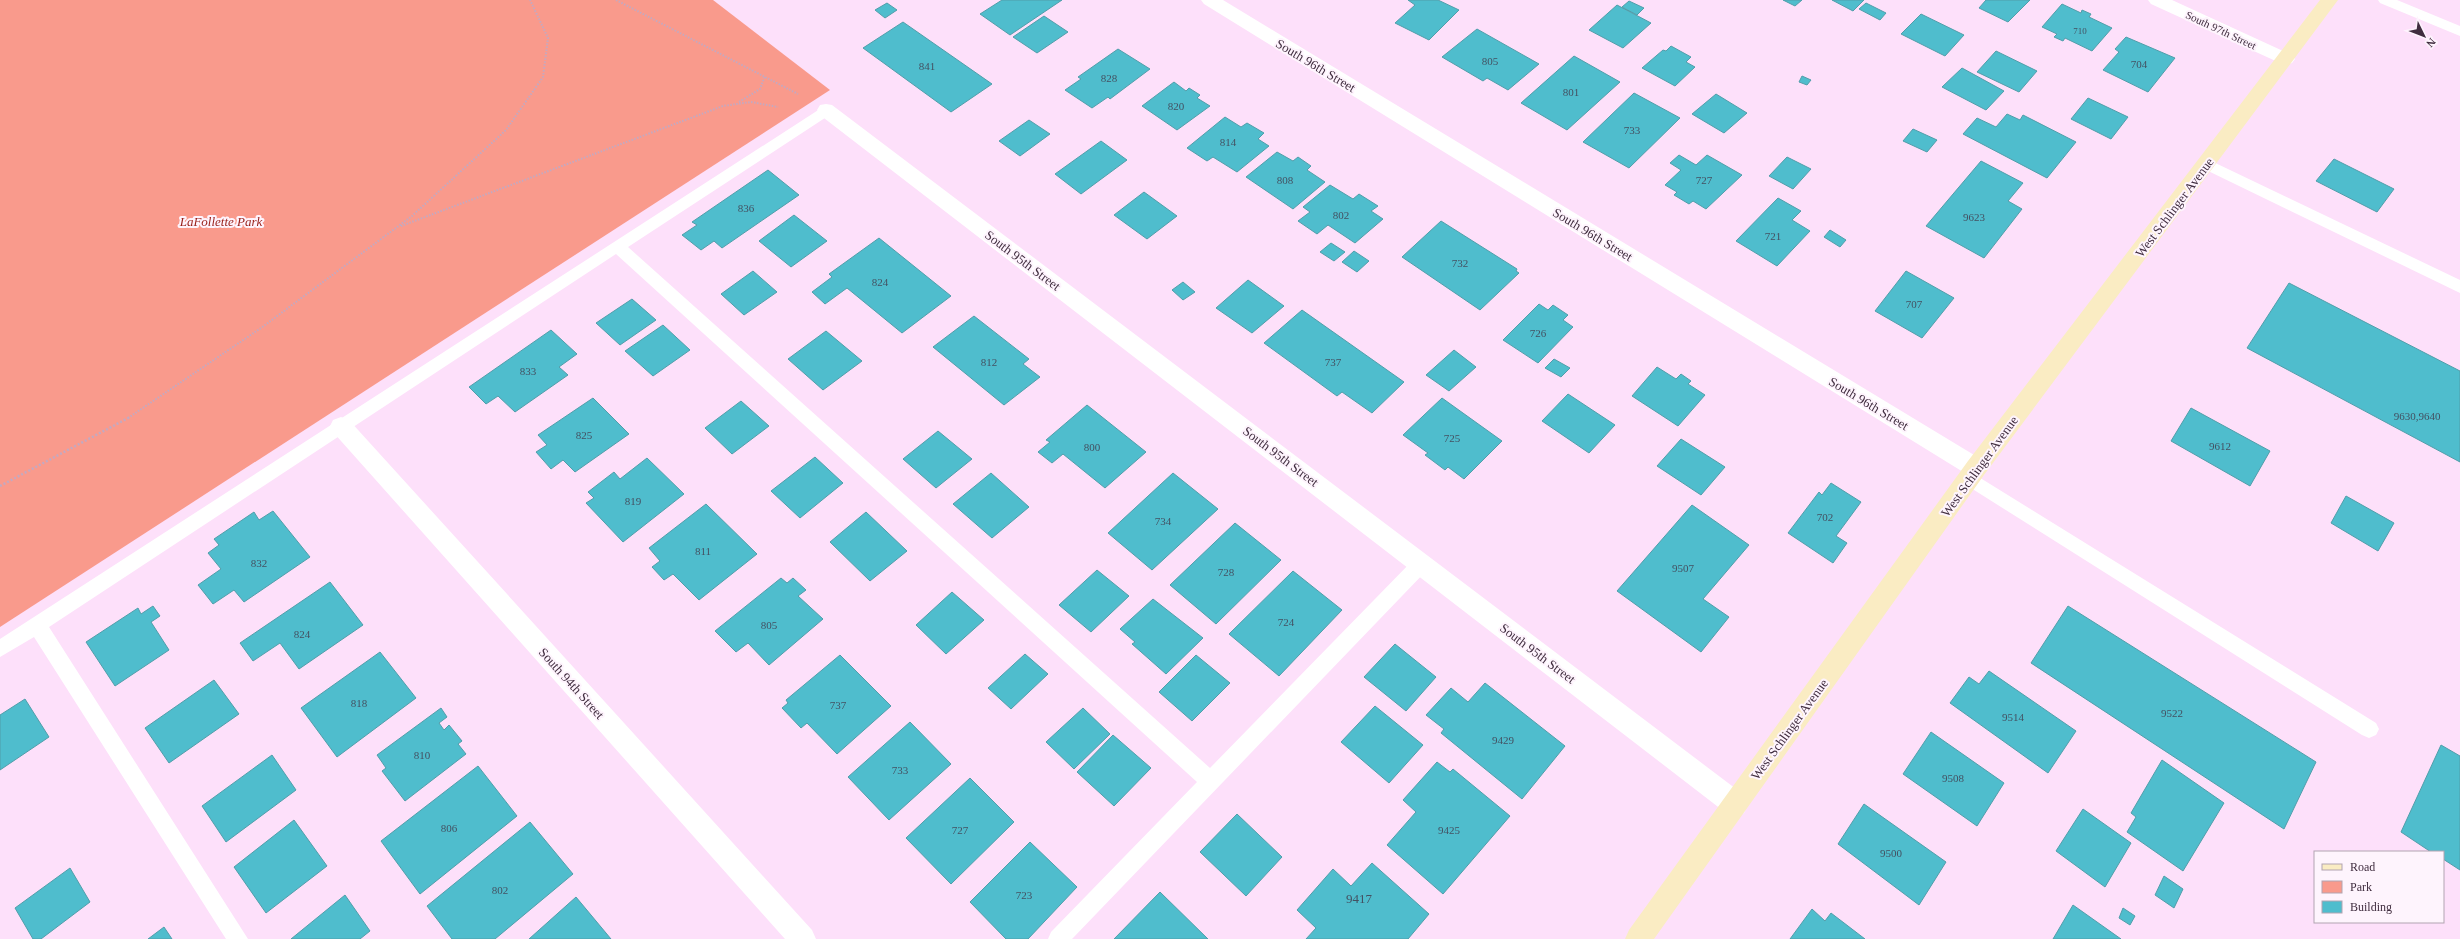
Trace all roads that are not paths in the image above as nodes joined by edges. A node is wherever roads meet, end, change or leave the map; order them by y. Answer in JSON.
{"nodes":[{"id":1,"x":1210,"y":0,"type":"edge"},
{"id":2,"x":2157,"y":0,"type":"edge"},
{"id":3,"x":2329,"y":0,"type":"edge"},
{"id":4,"x":2385,"y":0,"type":"edge"},
{"id":5,"x":2460,"y":31,"type":"edge"},
{"id":6,"x":2286,"y":59,"type":"junction"},
{"id":7,"x":826,"y":110,"type":"joint"},
{"id":8,"x":2207,"y":164,"type":"junction"},
{"id":9,"x":617,"y":246,"type":"junction"},
{"id":10,"x":2460,"y":287,"type":"edge"},
{"id":11,"x":342,"y":426,"type":"junction"},
{"id":12,"x":1972,"y":473,"type":"junction"},
{"id":13,"x":1421,"y":564,"type":"junction"},
{"id":14,"x":37,"y":625,"type":"junction"},
{"id":15,"x":0,"y":649,"type":"edge"},
{"id":16,"x":2369,"y":729,"type":"dead end"},
{"id":17,"x":1210,"y":782,"type":"junction"},
{"id":18,"x":1735,"y":804,"type":"junction"},
{"id":19,"x":238,"y":939,"type":"edge"},
{"id":20,"x":804,"y":939,"type":"edge"},
{"id":21,"x":1058,"y":939,"type":"edge"},
{"id":22,"x":1638,"y":939,"type":"edge"}],
"edges":[{"from":1,"to":12,"type":"street","name":"South 96th Street"},
{"from":2,"to":6,"type":"street","name":"South 97th Street"},
{"from":3,"to":6,"type":"street","name":"West Schlinger Avenue"},
{"from":4,"to":5,"type":"lane"},
{"from":6,"to":8,"type":"street","name":"West Schlinger Avenue"},
{"from":7,"to":9,"type":"lane"},
{"from":7,"to":13,"type":"street","name":"South 95th Street"},
{"from":8,"to":10,"type":"lane"},
{"from":8,"to":12,"type":"street","name":"West Schlinger Avenue"},
{"from":9,"to":11,"type":"lane"},
{"from":9,"to":17,"type":"lane"},
{"from":11,"to":14,"type":"lane"},
{"from":11,"to":20,"type":"street","name":"South 94th Street"},
{"from":12,"to":16,"type":"lane"},
{"from":12,"to":18,"type":"street","name":"West Schlinger Avenue"},
{"from":13,"to":17,"type":"lane"},
{"from":13,"to":18,"type":"street","name":"South 95th Street"},
{"from":14,"to":15,"type":"lane"},
{"from":14,"to":19,"type":"lane"},
{"from":17,"to":21,"type":"lane"},
{"from":18,"to":22,"type":"street","name":"West Schlinger Avenue"}]}
